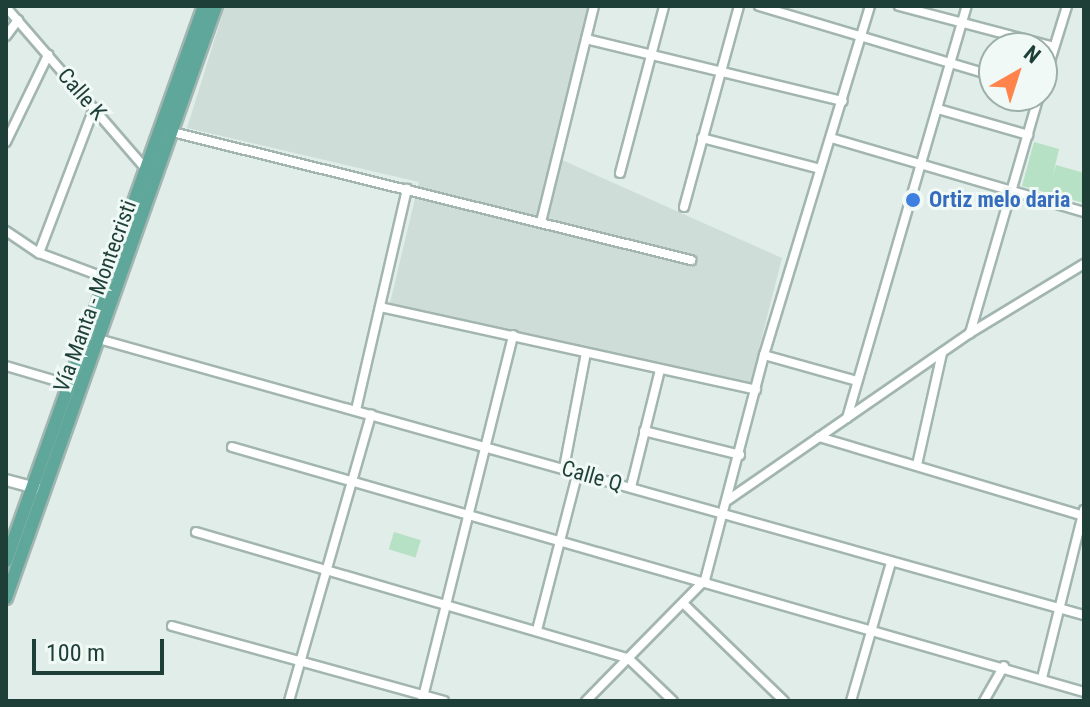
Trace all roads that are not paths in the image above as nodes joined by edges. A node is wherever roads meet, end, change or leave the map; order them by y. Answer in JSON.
{"nodes":[{"id":1,"x":204,"y":6,"type":"edge"},
{"id":2,"x":216,"y":6,"type":"edge"},
{"id":3,"x":594,"y":6,"type":"edge"},
{"id":4,"x":664,"y":6,"type":"edge"},
{"id":5,"x":739,"y":6,"type":"edge"},
{"id":6,"x":759,"y":6,"type":"edge"},
{"id":7,"x":870,"y":6,"type":"edge"},
{"id":8,"x":899,"y":6,"type":"edge"},
{"id":9,"x":967,"y":6,"type":"edge"},
{"id":10,"x":1067,"y":6,"type":"edge"},
{"id":11,"x":6,"y":7,"type":"edge"},
{"id":12,"x":18,"y":20,"type":"junction"},
{"id":13,"x":961,"y":23,"type":"junction"},
{"id":14,"x":996,"y":32,"type":"edge"},
{"id":15,"x":1058,"y":34,"type":"edge"},
{"id":16,"x":6,"y":36,"type":"edge"},
{"id":17,"x":861,"y":37,"type":"junction"},
{"id":18,"x":586,"y":39,"type":"junction"},
{"id":19,"x":48,"y":55,"type":"junction"},
{"id":20,"x":653,"y":55,"type":"junction"},
{"id":21,"x":951,"y":63,"type":"junction"},
{"id":22,"x":720,"y":69,"type":"junction"},
{"id":23,"x":978,"y":71,"type":"edge"},
{"id":24,"x":843,"y":101,"type":"junction"},
{"id":25,"x":94,"y":108,"type":"junction"},
{"id":26,"x":938,"y":109,"type":"junction"},
{"id":27,"x":1034,"y":112,"type":"edge"},
{"id":28,"x":169,"y":131,"type":"junction"},
{"id":29,"x":1028,"y":135,"type":"junction"},
{"id":30,"x":702,"y":138,"type":"junction"},
{"id":31,"x":831,"y":138,"type":"junction"},
{"id":32,"x":6,"y":142,"type":"edge"},
{"id":33,"x":922,"y":163,"type":"junction"},
{"id":34,"x":820,"y":169,"type":"junction"},
{"id":35,"x":620,"y":173,"type":"dead end"},
{"id":36,"x":153,"y":177,"type":"junction"},
{"id":37,"x":407,"y":189,"type":"junction"},
{"id":38,"x":1012,"y":191,"type":"junction"},
{"id":39,"x":684,"y":207,"type":"dead end"},
{"id":40,"x":1084,"y":212,"type":"edge"},
{"id":41,"x":541,"y":222,"type":"junction"},
{"id":42,"x":6,"y":231,"type":"edge"},
{"id":43,"x":39,"y":253,"type":"junction"},
{"id":44,"x":691,"y":260,"type":"dead end"},
{"id":45,"x":1084,"y":264,"type":"edge"},
{"id":46,"x":114,"y":281,"type":"junction"},
{"id":47,"x":380,"y":307,"type":"junction"},
{"id":48,"x":970,"y":333,"type":"junction"},
{"id":49,"x":513,"y":335,"type":"junction"},
{"id":50,"x":94,"y":338,"type":"junction"},
{"id":51,"x":942,"y":352,"type":"junction"},
{"id":52,"x":586,"y":353,"type":"junction"},
{"id":53,"x":764,"y":355,"type":"junction"},
{"id":54,"x":6,"y":366,"type":"edge"},
{"id":55,"x":660,"y":370,"type":"junction"},
{"id":56,"x":857,"y":381,"type":"junction"},
{"id":57,"x":77,"y":387,"type":"junction"},
{"id":58,"x":756,"y":390,"type":"junction"},
{"id":59,"x":356,"y":410,"type":"junction"},
{"id":60,"x":371,"y":415,"type":"junction"},
{"id":61,"x":847,"y":418,"type":"junction"},
{"id":62,"x":644,"y":431,"type":"junction"},
{"id":63,"x":819,"y":437,"type":"junction"},
{"id":64,"x":486,"y":446,"type":"junction"},
{"id":65,"x":232,"y":447,"type":"dead end"},
{"id":66,"x":740,"y":455,"type":"junction"},
{"id":67,"x":917,"y":465,"type":"junction"},
{"id":68,"x":564,"y":468,"type":"junction"},
{"id":69,"x":578,"y":472,"type":"junction"},
{"id":70,"x":353,"y":479,"type":"junction"},
{"id":71,"x":6,"y":480,"type":"edge"},
{"id":72,"x":631,"y":487,"type":"junction"},
{"id":73,"x":40,"y":489,"type":"junction"},
{"id":74,"x":728,"y":500,"type":"junction"},
{"id":75,"x":470,"y":512,"type":"junction"},
{"id":76,"x":725,"y":512,"type":"junction"},
{"id":77,"x":1083,"y":514,"type":"edge"},
{"id":78,"x":196,"y":532,"type":"dead end"},
{"id":79,"x":560,"y":539,"type":"junction"},
{"id":80,"x":6,"y":561,"type":"edge"},
{"id":81,"x":891,"y":562,"type":"junction"},
{"id":82,"x":327,"y":572,"type":"junction"},
{"id":83,"x":705,"y":580,"type":"junction"},
{"id":84,"x":6,"y":598,"type":"edge"},
{"id":85,"x":449,"y":605,"type":"junction"},
{"id":86,"x":685,"y":605,"type":"junction"},
{"id":87,"x":1059,"y":608,"type":"junction"},
{"id":88,"x":1084,"y":615,"type":"edge"},
{"id":89,"x":172,"y":626,"type":"dead end"},
{"id":90,"x":871,"y":629,"type":"junction"},
{"id":91,"x":537,"y":630,"type":"junction"},
{"id":92,"x":628,"y":658,"type":"junction"},
{"id":93,"x":298,"y":663,"type":"junction"},
{"id":94,"x":1004,"y":666,"type":"junction"},
{"id":95,"x":1042,"y":678,"type":"junction"},
{"id":96,"x":1084,"y":692,"type":"edge"},
{"id":97,"x":423,"y":698,"type":"edge"},
{"id":98,"x":289,"y":701,"type":"edge"},
{"id":99,"x":444,"y":701,"type":"edge"},
{"id":100,"x":586,"y":701,"type":"edge"},
{"id":101,"x":673,"y":701,"type":"edge"},
{"id":102,"x":784,"y":701,"type":"edge"},
{"id":103,"x":851,"y":701,"type":"edge"},
{"id":104,"x":984,"y":701,"type":"edge"}],
"edges":[{"from":1,"to":28,"type":"main road","name":"Vía Manta - Montecristi"},
{"from":2,"to":28,"type":"main road","name":"Vía Manta - Montecristi"},
{"from":3,"to":18,"type":"street"},
{"from":4,"to":20,"type":"street"},
{"from":5,"to":22,"type":"street"},
{"from":6,"to":17,"type":"street"},
{"from":7,"to":17,"type":"street"},
{"from":8,"to":13,"type":"street"},
{"from":9,"to":13,"type":"street"},
{"from":10,"to":15,"type":"street"},
{"from":11,"to":12,"type":"street","name":"Calle K"},
{"from":12,"to":16,"type":"street"},
{"from":12,"to":19,"type":"street","name":"Calle K"},
{"from":13,"to":14,"type":"street"},
{"from":13,"to":21,"type":"street"},
{"from":17,"to":21,"type":"street"},
{"from":17,"to":24,"type":"street"},
{"from":18,"to":20,"type":"street"},
{"from":18,"to":41,"type":"street"},
{"from":19,"to":25,"type":"street","name":"Calle K"},
{"from":19,"to":32,"type":"street"},
{"from":20,"to":22,"type":"street"},
{"from":20,"to":35,"type":"street"},
{"from":21,"to":23,"type":"street"},
{"from":21,"to":26,"type":"street"},
{"from":22,"to":24,"type":"street"},
{"from":22,"to":30,"type":"street"},
{"from":24,"to":31,"type":"street"},
{"from":25,"to":36,"type":"street","name":"Calle K"},
{"from":25,"to":43,"type":"street"},
{"from":26,"to":29,"type":"street"},
{"from":26,"to":33,"type":"street"},
{"from":27,"to":29,"type":"street"},
{"from":28,"to":36,"type":"main road","name":"Vía Manta - Montecristi"},
{"from":28,"to":37,"type":"street"},
{"from":29,"to":38,"type":"street"},
{"from":30,"to":34,"type":"street"},
{"from":30,"to":39,"type":"street"},
{"from":31,"to":33,"type":"street"},
{"from":31,"to":34,"type":"street"},
{"from":33,"to":38,"type":"street"},
{"from":33,"to":56,"type":"street"},
{"from":34,"to":53,"type":"street"},
{"from":36,"to":46,"type":"main road","name":"Vía Manta - Montecristi"},
{"from":37,"to":41,"type":"street"},
{"from":37,"to":47,"type":"street"},
{"from":38,"to":40,"type":"street"},
{"from":38,"to":48,"type":"street"},
{"from":41,"to":44,"type":"street"},
{"from":42,"to":43,"type":"street"},
{"from":43,"to":46,"type":"street"},
{"from":45,"to":48,"type":"street"},
{"from":46,"to":50,"type":"main road","name":"Vía Manta - Montecristi"},
{"from":47,"to":49,"type":"street"},
{"from":47,"to":59,"type":"street"},
{"from":48,"to":51,"type":"street"},
{"from":49,"to":52,"type":"street"},
{"from":49,"to":64,"type":"street"},
{"from":50,"to":57,"type":"main road","name":"Vía Manta - Montecristi"},
{"from":50,"to":59,"type":"street","name":"Calle Q"},
{"from":51,"to":61,"type":"street"},
{"from":51,"to":67,"type":"street"},
{"from":52,"to":55,"type":"street"},
{"from":52,"to":68,"type":"street"},
{"from":53,"to":56,"type":"street"},
{"from":53,"to":58,"type":"street"},
{"from":54,"to":57,"type":"street"},
{"from":55,"to":58,"type":"street"},
{"from":55,"to":62,"type":"street"},
{"from":56,"to":61,"type":"street"},
{"from":57,"to":73,"type":"main road","name":"Vía Manta - Montecristi"},
{"from":58,"to":66,"type":"street"},
{"from":59,"to":60,"type":"street","name":"Calle Q"},
{"from":60,"to":64,"type":"street","name":"Calle Q"},
{"from":60,"to":70,"type":"street"},
{"from":61,"to":63,"type":"street"},
{"from":62,"to":66,"type":"street"},
{"from":62,"to":72,"type":"street"},
{"from":63,"to":67,"type":"street"},
{"from":63,"to":74,"type":"street"},
{"from":64,"to":68,"type":"street","name":"Calle Q"},
{"from":64,"to":75,"type":"street"},
{"from":65,"to":70,"type":"street"},
{"from":66,"to":74,"type":"street"},
{"from":67,"to":77,"type":"street"},
{"from":68,"to":69,"type":"street","name":"Calle Q"},
{"from":69,"to":72,"type":"street","name":"Calle Q"},
{"from":69,"to":79,"type":"street"},
{"from":70,"to":75,"type":"street"},
{"from":70,"to":82,"type":"street"},
{"from":71,"to":73,"type":"street"},
{"from":72,"to":76,"type":"street","name":"Calle Q"},
{"from":73,"to":80,"type":"main road","name":"Vía Manta - Montecristi"},
{"from":73,"to":84,"type":"main road","name":"Vía Manta - Montecristi"},
{"from":74,"to":76,"type":"street"},
{"from":75,"to":79,"type":"street"},
{"from":75,"to":85,"type":"street"},
{"from":76,"to":81,"type":"street","name":"Calle Q"},
{"from":76,"to":83,"type":"street"},
{"from":77,"to":87,"type":"street"},
{"from":78,"to":82,"type":"street"},
{"from":79,"to":83,"type":"street"},
{"from":79,"to":91,"type":"street"},
{"from":81,"to":87,"type":"street","name":"Calle Q"},
{"from":81,"to":90,"type":"street"},
{"from":82,"to":85,"type":"street"},
{"from":82,"to":93,"type":"street"},
{"from":83,"to":86,"type":"street"},
{"from":83,"to":90,"type":"street"},
{"from":85,"to":91,"type":"street"},
{"from":85,"to":97,"type":"street"},
{"from":86,"to":92,"type":"street"},
{"from":86,"to":102,"type":"street"},
{"from":87,"to":88,"type":"street","name":"Calle Q"},
{"from":87,"to":95,"type":"street"},
{"from":89,"to":93,"type":"street"},
{"from":90,"to":94,"type":"street"},
{"from":90,"to":103,"type":"street"},
{"from":91,"to":92,"type":"street"},
{"from":92,"to":100,"type":"street"},
{"from":92,"to":101,"type":"street"},
{"from":93,"to":97,"type":"street"},
{"from":93,"to":98,"type":"street"},
{"from":94,"to":95,"type":"street"},
{"from":94,"to":104,"type":"street"},
{"from":95,"to":96,"type":"street"},
{"from":97,"to":99,"type":"street"}]}
